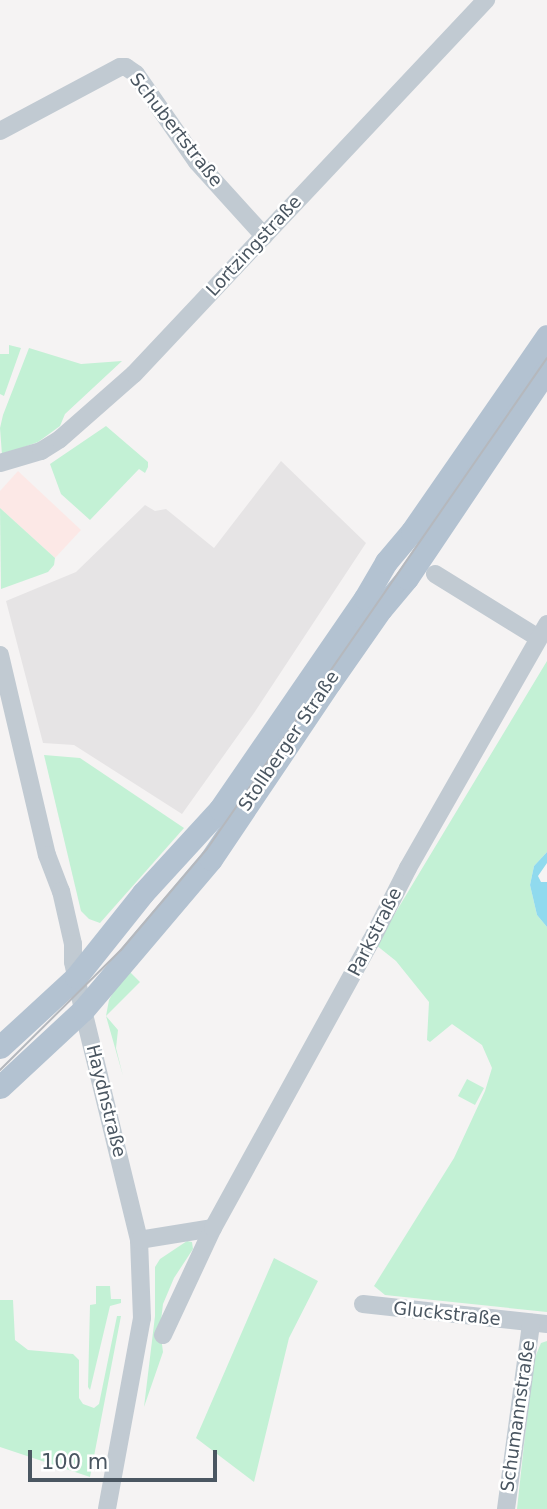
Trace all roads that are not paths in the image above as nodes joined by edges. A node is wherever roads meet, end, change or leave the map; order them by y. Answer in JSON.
{"nodes":[{"id":1,"x":486,"y":0,"type":"edge"},
{"id":2,"x":0,"y":131,"type":"edge"},
{"id":3,"x":264,"y":236,"type":"junction"},
{"id":4,"x":547,"y":336,"type":"edge"},
{"id":5,"x":547,"y":370,"type":"edge"},
{"id":6,"x":0,"y":463,"type":"edge"},
{"id":7,"x":435,"y":574,"type":"dead end"},
{"id":8,"x":542,"y":631,"type":"edge"},
{"id":9,"x":0,"y":655,"type":"edge"},
{"id":10,"x":74,"y":970,"type":"junction"},
{"id":11,"x":83,"y":1010,"type":"junction"},
{"id":12,"x":0,"y":1047,"type":"edge"},
{"id":13,"x":0,"y":1087,"type":"edge"},
{"id":14,"x":213,"y":1228,"type":"junction"},
{"id":15,"x":139,"y":1240,"type":"junction"},
{"id":16,"x":363,"y":1304,"type":"dead end"},
{"id":17,"x":539,"y":1324,"type":"edge"},
{"id":18,"x":163,"y":1335,"type":"dead end"},
{"id":19,"x":107,"y":1509,"type":"edge"},
{"id":20,"x":506,"y":1509,"type":"edge"}],
"edges":[{"from":1,"to":3,"type":"street","name":"Lortzingstraße"},
{"from":2,"to":3,"type":"street","name":"Schubertstraße"},
{"from":3,"to":6,"type":"street","name":"Lortzingstraße"},
{"from":4,"to":10,"type":"main road","name":"Stollberger Straße"},
{"from":5,"to":11,"type":"main road","name":"Stollberger Straße"},
{"from":7,"to":8,"type":"street","name":"Parkstraße"},
{"from":8,"to":14,"type":"street","name":"Parkstraße"},
{"from":9,"to":10,"type":"street","name":"Haydnstraße"},
{"from":10,"to":11,"type":"street","name":"Haydnstraße"},
{"from":10,"to":12,"type":"main road","name":"Stollberger Straße"},
{"from":11,"to":13,"type":"main road","name":"Stollberger Straße"},
{"from":11,"to":15,"type":"street","name":"Haydnstraße"},
{"from":14,"to":15,"type":"street"},
{"from":14,"to":18,"type":"street","name":"Parkstraße"},
{"from":15,"to":19,"type":"street"},
{"from":16,"to":17,"type":"street","name":"Gluckstraße"},
{"from":17,"to":20,"type":"street","name":"Schumannstraße"}]}
